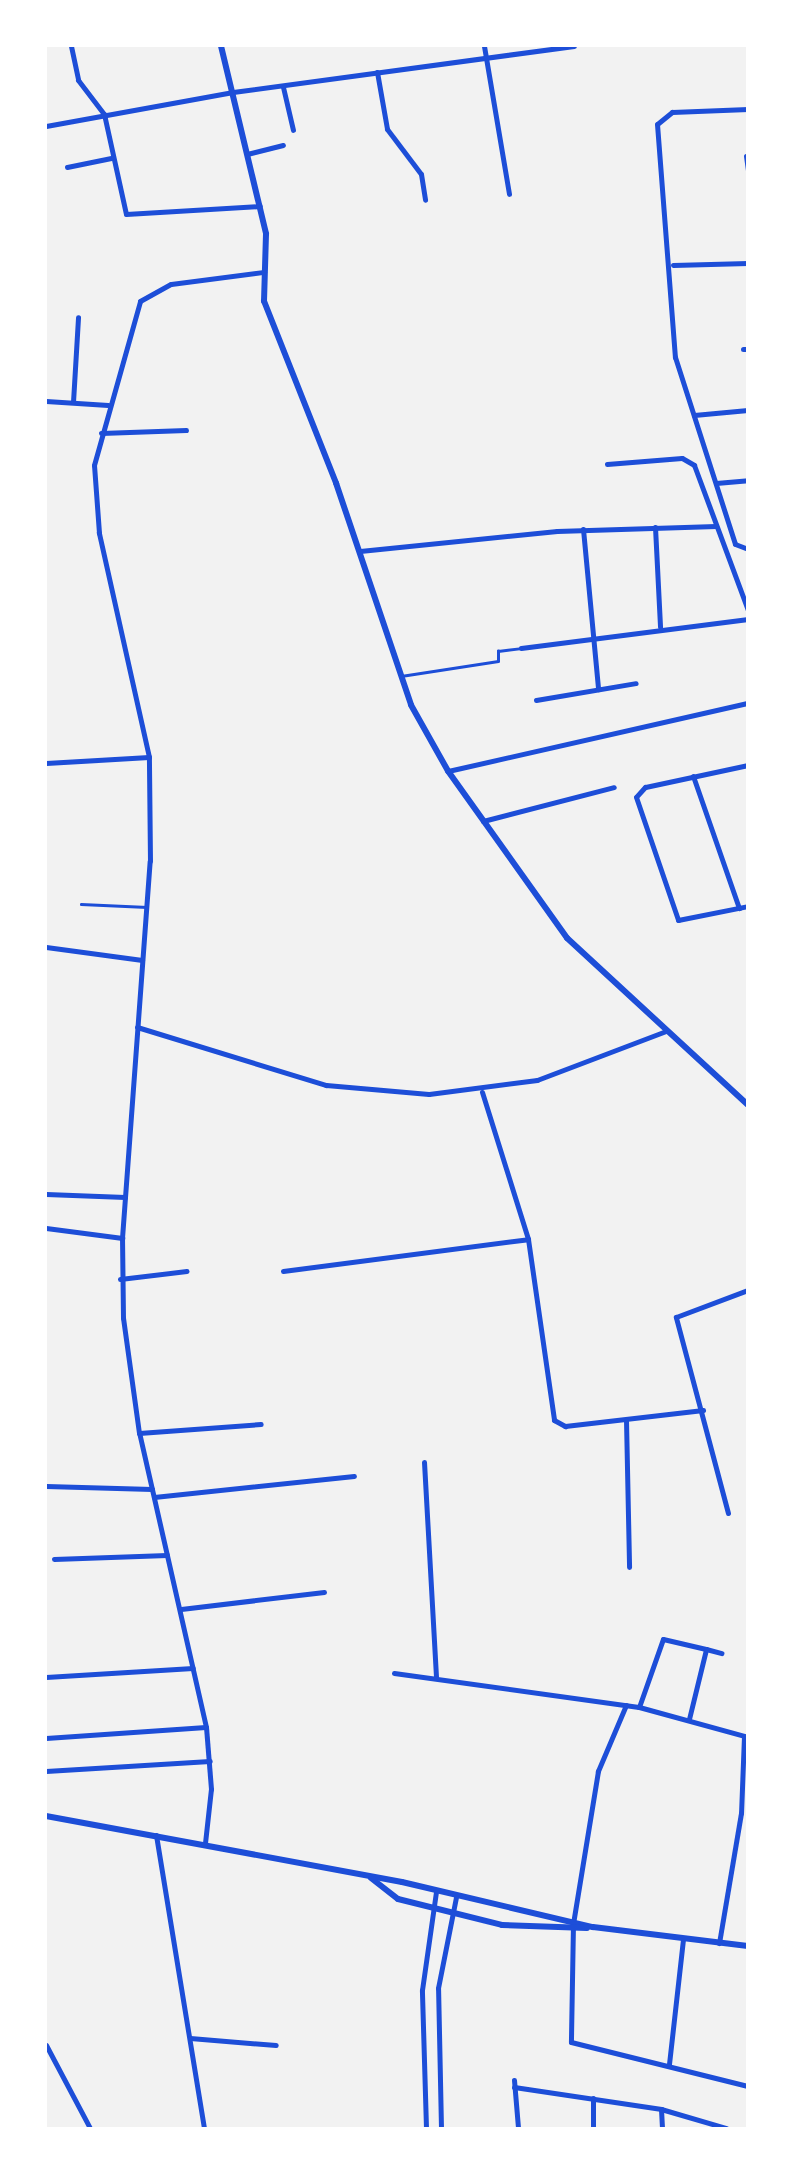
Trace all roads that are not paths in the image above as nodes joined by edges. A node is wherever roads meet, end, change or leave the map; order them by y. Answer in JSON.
{"nodes":[{"id":1,"x":71,"y":46,"type":"edge"},
{"id":2,"x":221,"y":46,"type":"edge"},
{"id":3,"x":484,"y":46,"type":"edge"},
{"id":4,"x":574,"y":46,"type":"edge"},
{"id":5,"x":486,"y":59,"type":"junction"},
{"id":6,"x":377,"y":72,"type":"junction"},
{"id":7,"x":284,"y":87,"type":"junction"},
{"id":8,"x":233,"y":92,"type":"junction"},
{"id":9,"x":747,"y":109,"type":"edge"},
{"id":10,"x":104,"y":114,"type":"junction"},
{"id":11,"x":46,"y":126,"type":"edge"},
{"id":12,"x":293,"y":130,"type":"dead end"},
{"id":13,"x":283,"y":145,"type":"dead end"},
{"id":14,"x":247,"y":154,"type":"junction"},
{"id":15,"x":746,"y":156,"type":"dead end"},
{"id":16,"x":111,"y":158,"type":"junction"},
{"id":17,"x":67,"y":166,"type":"dead end"},
{"id":18,"x":747,"y":171,"type":"edge"},
{"id":19,"x":509,"y":194,"type":"dead end"},
{"id":20,"x":425,"y":200,"type":"dead end"},
{"id":21,"x":260,"y":206,"type":"junction"},
{"id":22,"x":747,"y":263,"type":"edge"},
{"id":23,"x":673,"y":265,"type":"junction"},
{"id":24,"x":264,"y":272,"type":"junction"},
{"id":25,"x":78,"y":317,"type":"dead end"},
{"id":26,"x":46,"y":401,"type":"edge"},
{"id":27,"x":73,"y":402,"type":"junction"},
{"id":28,"x":108,"y":405,"type":"junction"},
{"id":29,"x":747,"y":410,"type":"edge"},
{"id":30,"x":694,"y":415,"type":"junction"},
{"id":31,"x":186,"y":430,"type":"dead end"},
{"id":32,"x":101,"y":433,"type":"junction"},
{"id":33,"x":607,"y":464,"type":"dead end"},
{"id":34,"x":747,"y":480,"type":"edge"},
{"id":35,"x":716,"y":483,"type":"junction"},
{"id":36,"x":716,"y":526,"type":"junction"},
{"id":37,"x":655,"y":527,"type":"junction"},
{"id":38,"x":583,"y":529,"type":"junction"},
{"id":39,"x":747,"y":550,"type":"edge"},
{"id":40,"x":360,"y":551,"type":"junction"},
{"id":41,"x":747,"y":610,"type":"edge"},
{"id":42,"x":747,"y":618,"type":"edge"},
{"id":43,"x":660,"y":627,"type":"junction"},
{"id":44,"x":592,"y":637,"type":"junction"},
{"id":45,"x":521,"y":648,"type":"joint"},
{"id":46,"x":399,"y":676,"type":"junction"},
{"id":47,"x":636,"y":682,"type":"dead end"},
{"id":48,"x":598,"y":689,"type":"junction"},
{"id":49,"x":536,"y":700,"type":"dead end"},
{"id":50,"x":747,"y":703,"type":"edge"},
{"id":51,"x":149,"y":757,"type":"junction"},
{"id":52,"x":46,"y":763,"type":"edge"},
{"id":53,"x":747,"y":765,"type":"edge"},
{"id":54,"x":448,"y":771,"type":"junction"},
{"id":55,"x":693,"y":776,"type":"junction"},
{"id":56,"x":614,"y":787,"type":"dead end"},
{"id":57,"x":482,"y":821,"type":"junction"},
{"id":58,"x":80,"y":904,"type":"dead end"},
{"id":59,"x":747,"y":906,"type":"edge"},
{"id":60,"x":146,"y":907,"type":"junction"},
{"id":61,"x":739,"y":908,"type":"junction"},
{"id":62,"x":46,"y":947,"type":"edge"},
{"id":63,"x":142,"y":960,"type":"junction"},
{"id":64,"x":137,"y":1027,"type":"junction"},
{"id":65,"x":666,"y":1031,"type":"junction"},
{"id":66,"x":482,"y":1092,"type":"junction"},
{"id":67,"x":747,"y":1105,"type":"edge"},
{"id":68,"x":46,"y":1194,"type":"edge"},
{"id":69,"x":125,"y":1198,"type":"junction"},
{"id":70,"x":46,"y":1228,"type":"edge"},
{"id":71,"x":122,"y":1238,"type":"junction"},
{"id":72,"x":528,"y":1239,"type":"junction"},
{"id":73,"x":187,"y":1271,"type":"dead end"},
{"id":74,"x":283,"y":1271,"type":"dead end"},
{"id":75,"x":120,"y":1279,"type":"junction"},
{"id":76,"x":747,"y":1290,"type":"edge"},
{"id":77,"x":704,"y":1410,"type":"junction"},
{"id":78,"x":626,"y":1420,"type":"junction"},
{"id":79,"x":261,"y":1424,"type":"dead end"},
{"id":80,"x":139,"y":1433,"type":"junction"},
{"id":81,"x":424,"y":1462,"type":"dead end"},
{"id":82,"x":354,"y":1476,"type":"dead end"},
{"id":83,"x":46,"y":1486,"type":"edge"},
{"id":84,"x":152,"y":1489,"type":"junction"},
{"id":85,"x":154,"y":1497,"type":"junction"},
{"id":86,"x":728,"y":1513,"type":"dead end"},
{"id":87,"x":167,"y":1555,"type":"junction"},
{"id":88,"x":54,"y":1559,"type":"dead end"},
{"id":89,"x":629,"y":1567,"type":"dead end"},
{"id":90,"x":324,"y":1592,"type":"dead end"},
{"id":91,"x":181,"y":1609,"type":"junction"},
{"id":92,"x":706,"y":1649,"type":"junction"},
{"id":93,"x":720,"y":1653,"type":"dead end"},
{"id":94,"x":193,"y":1668,"type":"junction"},
{"id":95,"x":394,"y":1673,"type":"dead end"},
{"id":96,"x":46,"y":1677,"type":"edge"},
{"id":97,"x":436,"y":1677,"type":"junction"},
{"id":98,"x":626,"y":1705,"type":"junction"},
{"id":99,"x":639,"y":1707,"type":"junction"},
{"id":100,"x":689,"y":1719,"type":"junction"},
{"id":101,"x":206,"y":1727,"type":"junction"},
{"id":102,"x":46,"y":1738,"type":"edge"},
{"id":103,"x":210,"y":1761,"type":"junction"},
{"id":104,"x":46,"y":1771,"type":"edge"},
{"id":105,"x":46,"y":1816,"type":"edge"},
{"id":106,"x":156,"y":1833,"type":"junction"},
{"id":107,"x":205,"y":1843,"type":"junction"},
{"id":108,"x":371,"y":1878,"type":"junction"},
{"id":109,"x":436,"y":1892,"type":"junction"},
{"id":110,"x":456,"y":1897,"type":"junction"},
{"id":111,"x":432,"y":1909,"type":"junction"},
{"id":112,"x":452,"y":1914,"type":"junction"},
{"id":113,"x":551,"y":1919,"type":"junction"},
{"id":114,"x":573,"y":1926,"type":"junction"},
{"id":115,"x":549,"y":1931,"type":"junction"},
{"id":116,"x":683,"y":1940,"type":"junction"},
{"id":117,"x":719,"y":1943,"type":"junction"},
{"id":118,"x":747,"y":1945,"type":"edge"},
{"id":119,"x":190,"y":2038,"type":"junction"},
{"id":120,"x":46,"y":2045,"type":"edge"},
{"id":121,"x":276,"y":2045,"type":"dead end"},
{"id":122,"x":669,"y":2064,"type":"junction"},
{"id":123,"x":514,"y":2080,"type":"dead end"},
{"id":124,"x":747,"y":2086,"type":"edge"},
{"id":125,"x":514,"y":2087,"type":"junction"},
{"id":126,"x":593,"y":2098,"type":"junction"},
{"id":127,"x":661,"y":2109,"type":"junction"},
{"id":128,"x":90,"y":2129,"type":"edge"},
{"id":129,"x":204,"y":2129,"type":"edge"},
{"id":130,"x":426,"y":2129,"type":"edge"},
{"id":131,"x":441,"y":2129,"type":"edge"},
{"id":132,"x":518,"y":2129,"type":"edge"},
{"id":133,"x":593,"y":2129,"type":"edge"},
{"id":134,"x":662,"y":2129,"type":"edge"},
{"id":135,"x":726,"y":2129,"type":"edge"}],
"edges":[{"from":1,"to":10,"type":"street"},
{"from":2,"to":8,"type":"street"},
{"from":3,"to":5,"type":"street"},
{"from":4,"to":5,"type":"street"},
{"from":5,"to":6,"type":"street"},
{"from":5,"to":19,"type":"street"},
{"from":6,"to":7,"type":"street"},
{"from":6,"to":20,"type":"street"},
{"from":7,"to":8,"type":"street"},
{"from":7,"to":12,"type":"street"},
{"from":8,"to":10,"type":"street"},
{"from":8,"to":14,"type":"street"},
{"from":9,"to":23,"type":"street"},
{"from":10,"to":11,"type":"street"},
{"from":10,"to":16,"type":"street"},
{"from":13,"to":14,"type":"street"},
{"from":14,"to":21,"type":"street"},
{"from":15,"to":18,"type":"street"},
{"from":16,"to":17,"type":"street"},
{"from":16,"to":21,"type":"street"},
{"from":21,"to":24,"type":"street"},
{"from":22,"to":23,"type":"street"},
{"from":23,"to":30,"type":"street"},
{"from":24,"to":28,"type":"street"},
{"from":24,"to":40,"type":"street"},
{"from":25,"to":27,"type":"street"},
{"from":26,"to":27,"type":"street"},
{"from":27,"to":28,"type":"street"},
{"from":28,"to":32,"type":"street"},
{"from":29,"to":30,"type":"street"},
{"from":30,"to":35,"type":"street"},
{"from":31,"to":32,"type":"street"},
{"from":32,"to":51,"type":"street"},
{"from":33,"to":36,"type":"street"},
{"from":34,"to":35,"type":"street"},
{"from":35,"to":39,"type":"street"},
{"from":36,"to":37,"type":"street"},
{"from":36,"to":41,"type":"street"},
{"from":37,"to":38,"type":"street"},
{"from":37,"to":43,"type":"street"},
{"from":38,"to":40,"type":"street"},
{"from":38,"to":44,"type":"street"},
{"from":40,"to":46,"type":"street"},
{"from":42,"to":43,"type":"street"},
{"from":43,"to":44,"type":"street"},
{"from":44,"to":45,"type":"street"},
{"from":44,"to":48,"type":"street"},
{"from":45,"to":46,"type":"lane"},
{"from":46,"to":54,"type":"street"},
{"from":47,"to":48,"type":"street"},
{"from":48,"to":49,"type":"street"},
{"from":50,"to":54,"type":"street"},
{"from":51,"to":52,"type":"street"},
{"from":51,"to":60,"type":"street"},
{"from":53,"to":55,"type":"street"},
{"from":54,"to":57,"type":"street"},
{"from":55,"to":61,"type":"street"},
{"from":55,"to":61,"type":"street"},
{"from":56,"to":57,"type":"street"},
{"from":57,"to":65,"type":"street"},
{"from":58,"to":60,"type":"lane"},
{"from":59,"to":61,"type":"street"},
{"from":60,"to":63,"type":"street"},
{"from":62,"to":63,"type":"street"},
{"from":63,"to":64,"type":"street"},
{"from":64,"to":66,"type":"street"},
{"from":64,"to":69,"type":"street"},
{"from":65,"to":66,"type":"street"},
{"from":65,"to":67,"type":"street"},
{"from":66,"to":72,"type":"street"},
{"from":68,"to":69,"type":"street"},
{"from":69,"to":71,"type":"street"},
{"from":70,"to":71,"type":"street"},
{"from":71,"to":75,"type":"street"},
{"from":72,"to":74,"type":"street"},
{"from":72,"to":78,"type":"street"},
{"from":73,"to":75,"type":"street"},
{"from":75,"to":80,"type":"street"},
{"from":76,"to":77,"type":"street"},
{"from":77,"to":78,"type":"street"},
{"from":77,"to":86,"type":"street"},
{"from":78,"to":89,"type":"street"},
{"from":79,"to":80,"type":"street"},
{"from":80,"to":84,"type":"street"},
{"from":81,"to":97,"type":"street"},
{"from":82,"to":85,"type":"street"},
{"from":83,"to":84,"type":"street"},
{"from":84,"to":85,"type":"street"},
{"from":85,"to":87,"type":"street"},
{"from":87,"to":88,"type":"street"},
{"from":87,"to":91,"type":"street"},
{"from":90,"to":91,"type":"street"},
{"from":91,"to":94,"type":"street"},
{"from":92,"to":93,"type":"street"},
{"from":92,"to":99,"type":"street"},
{"from":92,"to":100,"type":"street"},
{"from":94,"to":96,"type":"street"},
{"from":94,"to":101,"type":"street"},
{"from":95,"to":97,"type":"street"},
{"from":97,"to":98,"type":"street"},
{"from":98,"to":99,"type":"street"},
{"from":98,"to":114,"type":"street"},
{"from":99,"to":100,"type":"street"},
{"from":100,"to":117,"type":"street"},
{"from":101,"to":102,"type":"street"},
{"from":101,"to":103,"type":"street"},
{"from":103,"to":104,"type":"street"},
{"from":103,"to":107,"type":"street"},
{"from":105,"to":106,"type":"street"},
{"from":106,"to":107,"type":"street"},
{"from":106,"to":119,"type":"street"},
{"from":107,"to":108,"type":"street"},
{"from":108,"to":109,"type":"street"},
{"from":108,"to":111,"type":"street"},
{"from":109,"to":110,"type":"street"},
{"from":109,"to":111,"type":"street"},
{"from":110,"to":112,"type":"street"},
{"from":110,"to":113,"type":"street"},
{"from":111,"to":112,"type":"street"},
{"from":111,"to":130,"type":"street"},
{"from":112,"to":115,"type":"street"},
{"from":112,"to":131,"type":"street"},
{"from":113,"to":114,"type":"street"},
{"from":113,"to":115,"type":"street"},
{"from":114,"to":115,"type":"street"},
{"from":114,"to":116,"type":"street"},
{"from":114,"to":122,"type":"street"},
{"from":116,"to":117,"type":"street"},
{"from":116,"to":122,"type":"street"},
{"from":117,"to":118,"type":"street"},
{"from":119,"to":121,"type":"street"},
{"from":119,"to":129,"type":"street"},
{"from":120,"to":128,"type":"street"},
{"from":122,"to":124,"type":"street"},
{"from":123,"to":125,"type":"street"},
{"from":125,"to":126,"type":"street"},
{"from":125,"to":132,"type":"street"},
{"from":126,"to":127,"type":"street"},
{"from":126,"to":133,"type":"street"},
{"from":127,"to":134,"type":"street"},
{"from":127,"to":135,"type":"street"}]}
